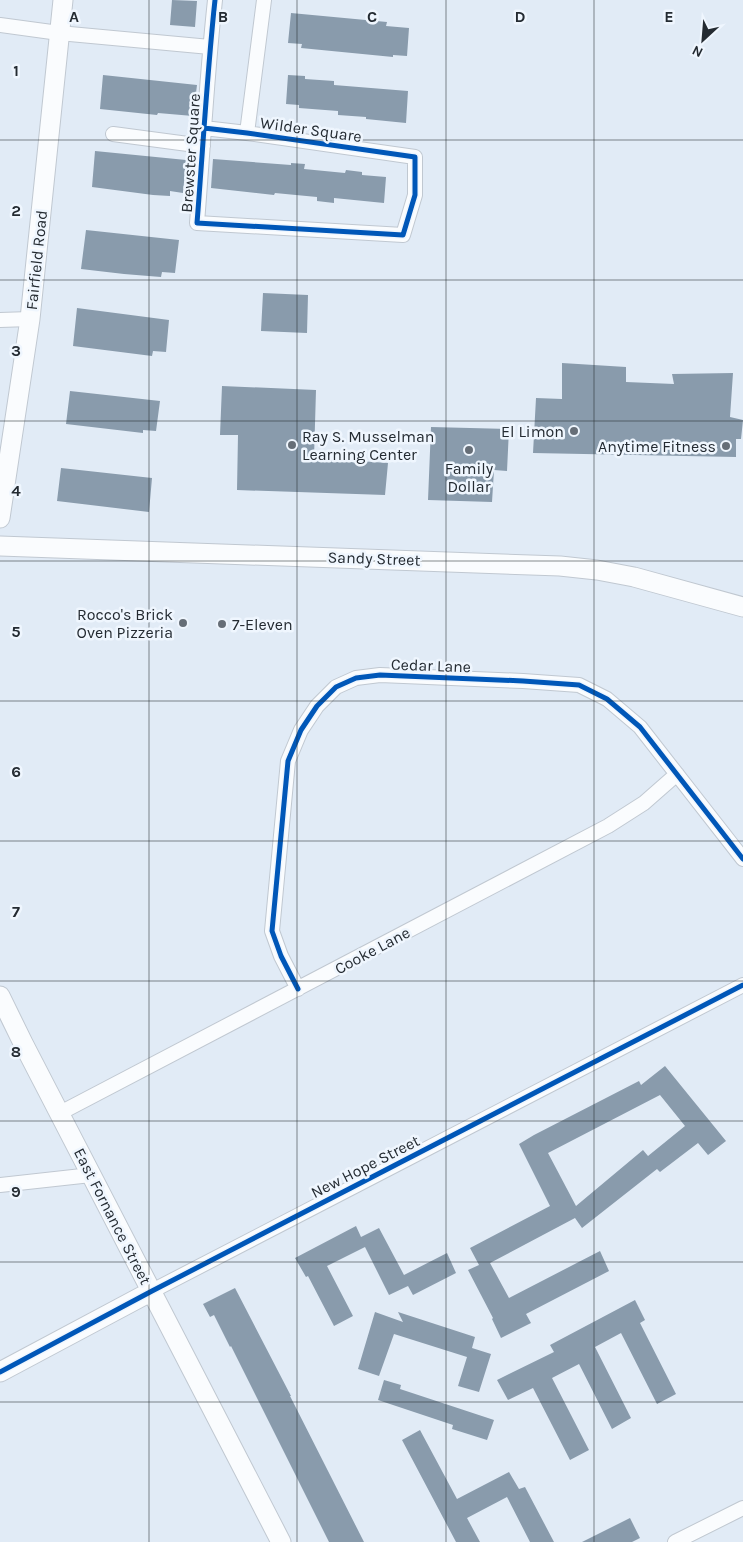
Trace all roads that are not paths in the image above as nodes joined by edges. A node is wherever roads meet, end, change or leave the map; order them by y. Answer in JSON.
{"nodes":[{"id":1,"x":62,"y":0,"type":"edge"},
{"id":2,"x":215,"y":0,"type":"edge"},
{"id":3,"x":264,"y":0,"type":"edge"},
{"id":4,"x":0,"y":26,"type":"edge"},
{"id":5,"x":59,"y":33,"type":"junction"},
{"id":6,"x":210,"y":47,"type":"junction"},
{"id":7,"x":204,"y":128,"type":"junction"},
{"id":8,"x":247,"y":133,"type":"junction"},
{"id":9,"x":112,"y":134,"type":"dead end"},
{"id":10,"x":203,"y":146,"type":"junction"},
{"id":11,"x":403,"y":235,"type":"joint"},
{"id":12,"x":30,"y":319,"type":"junction"},
{"id":13,"x":0,"y":320,"type":"edge"},
{"id":14,"x":0,"y":518,"type":"edge"},
{"id":15,"x":0,"y":546,"type":"edge"},
{"id":16,"x":743,"y":607,"type":"edge"},
{"id":17,"x":677,"y":774,"type":"junction"},
{"id":18,"x":743,"y":859,"type":"edge"},
{"id":19,"x":743,"y":985,"type":"edge"},
{"id":20,"x":298,"y":989,"type":"junction"},
{"id":21,"x":0,"y":996,"type":"edge"},
{"id":22,"x":60,"y":1113,"type":"junction"},
{"id":23,"x":91,"y":1175,"type":"junction"},
{"id":24,"x":0,"y":1185,"type":"edge"},
{"id":25,"x":152,"y":1291,"type":"junction"},
{"id":26,"x":0,"y":1372,"type":"edge"},
{"id":27,"x":743,"y":1508,"type":"edge"},
{"id":28,"x":281,"y":1542,"type":"edge"},
{"id":29,"x":675,"y":1542,"type":"edge"}],
"edges":[{"from":1,"to":5,"type":"main road","name":"Fairfield Road"},
{"from":2,"to":6,"type":"street","name":"Brewster Square"},
{"from":3,"to":8,"type":"street"},
{"from":4,"to":5,"type":"street"},
{"from":5,"to":6,"type":"street"},
{"from":5,"to":12,"type":"main road","name":"Fairfield Road"},
{"from":6,"to":7,"type":"street","name":"Brewster Square"},
{"from":7,"to":8,"type":"street","name":"Wilder Square"},
{"from":7,"to":10,"type":"street","name":"Brewster Square"},
{"from":8,"to":11,"type":"street","name":"Wilder Square"},
{"from":9,"to":10,"type":"street"},
{"from":10,"to":11,"type":"street","name":"Brewster Square"},
{"from":12,"to":13,"type":"street"},
{"from":12,"to":14,"type":"main road","name":"Fairfield Road"},
{"from":15,"to":16,"type":"main road","name":"Sandy Street"},
{"from":17,"to":18,"type":"street","name":"Cedar Lane"},
{"from":17,"to":20,"type":"street","name":"Cooke Lane"},
{"from":17,"to":20,"type":"street","name":"Cedar Lane"},
{"from":19,"to":25,"type":"street","name":"New Hope Street"},
{"from":20,"to":22,"type":"street","name":"Cooke Lane"},
{"from":21,"to":22,"type":"main road","name":"East Fornance Street"},
{"from":22,"to":23,"type":"main road","name":"East Fornance Street"},
{"from":23,"to":24,"type":"street"},
{"from":23,"to":25,"type":"main road","name":"East Fornance Street"},
{"from":25,"to":26,"type":"main road","name":"New Hope Street"},
{"from":25,"to":28,"type":"main road","name":"East Fornance Street"},
{"from":27,"to":29,"type":"street"}]}
